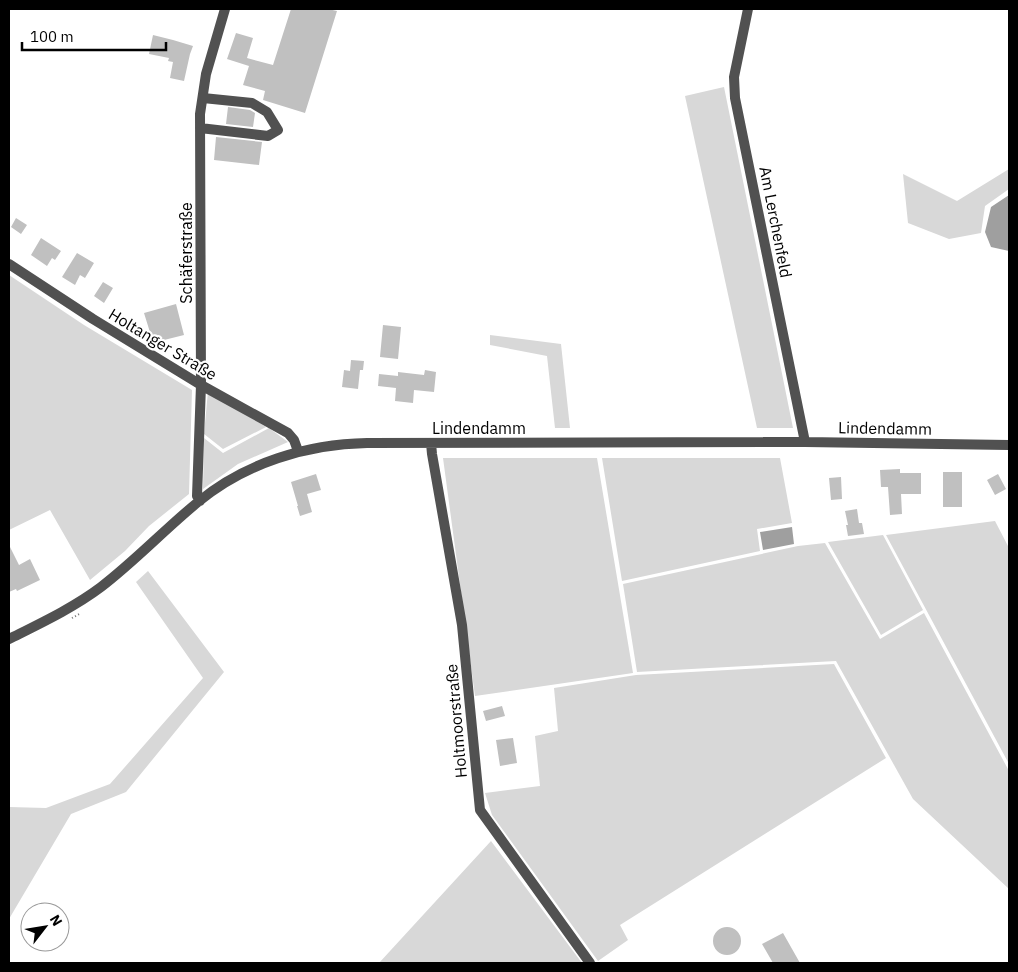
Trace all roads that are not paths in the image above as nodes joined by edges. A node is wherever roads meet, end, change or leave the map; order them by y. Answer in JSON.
{"nodes":[{"id":1,"x":225,"y":9,"type":"edge"},
{"id":2,"x":748,"y":9,"type":"edge"},
{"id":3,"x":202,"y":98,"type":"junction"},
{"id":4,"x":200,"y":128,"type":"junction"},
{"id":5,"x":9,"y":264,"type":"edge"},
{"id":6,"x":201,"y":385,"type":"junction"},
{"id":7,"x":805,"y":442,"type":"junction"},
{"id":8,"x":431,"y":443,"type":"junction"},
{"id":9,"x":1009,"y":445,"type":"edge"},
{"id":10,"x":298,"y":451,"type":"junction"},
{"id":11,"x":200,"y":500,"type":"junction"},
{"id":12,"x":9,"y":639,"type":"edge"},
{"id":13,"x":590,"y":963,"type":"edge"}],
"edges":[{"from":1,"to":3,"type":"street","name":"Schäferstraße"},
{"from":2,"to":7,"type":"street","name":"Am Lerchenfeld"},
{"from":3,"to":4,"type":"street","name":"Schäferstraße"},
{"from":3,"to":4,"type":"street"},
{"from":4,"to":6,"type":"street","name":"Schäferstraße"},
{"from":5,"to":6,"type":"street","name":"Holtanger Straße"},
{"from":6,"to":10,"type":"street","name":"Holtanger Straße"},
{"from":6,"to":11,"type":"street","name":"Schäferstraße"},
{"from":7,"to":8,"type":"street","name":"Lindendamm"},
{"from":7,"to":9,"type":"street","name":"Lindendamm"},
{"from":8,"to":10,"type":"street","name":"Lindendamm"},
{"from":8,"to":13,"type":"street","name":"Holtmoorstraße"},
{"from":10,"to":11,"type":"street","name":"Lindendamm"},
{"from":11,"to":12,"type":"street","name":"Lindendamm"}]}
